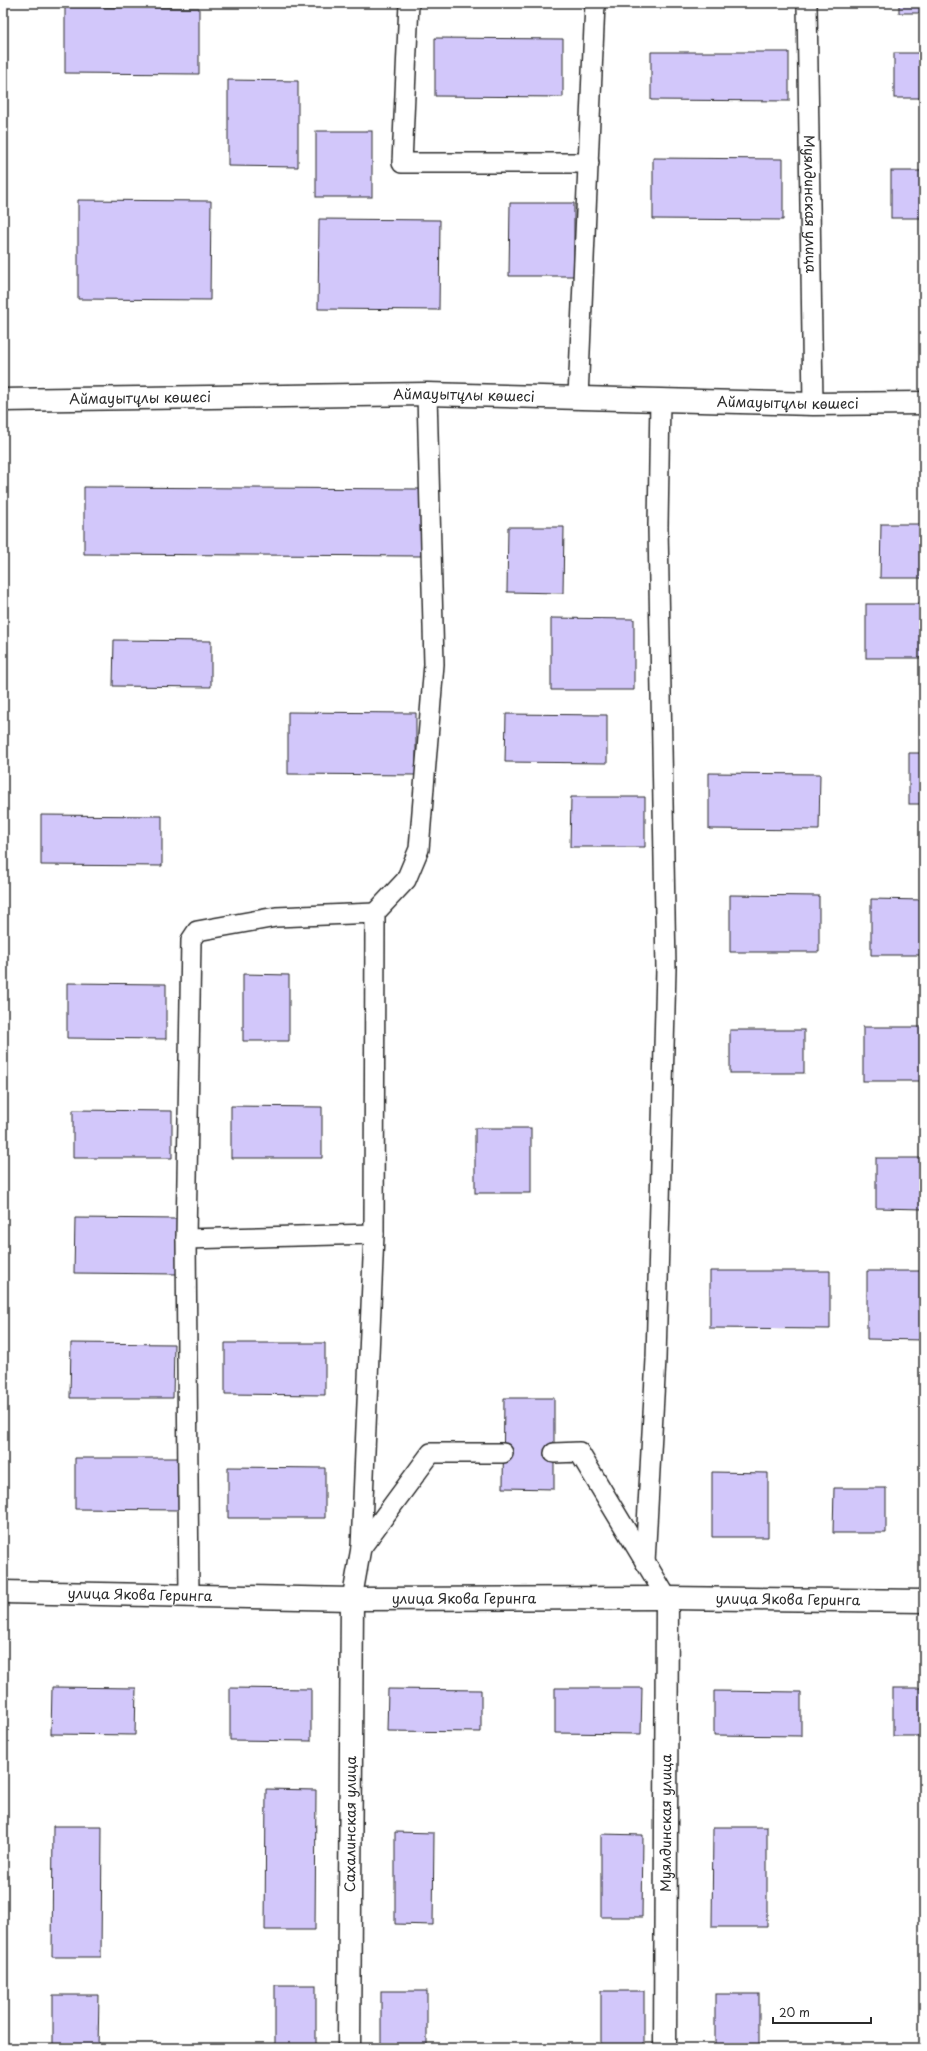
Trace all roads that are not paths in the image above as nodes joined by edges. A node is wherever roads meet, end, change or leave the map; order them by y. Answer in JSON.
{"nodes":[{"id":1,"x":409,"y":3,"type":"edge"},
{"id":2,"x":595,"y":3,"type":"edge"},
{"id":3,"x":807,"y":3,"type":"edge"},
{"id":4,"x":589,"y":163,"type":"junction"},
{"id":5,"x":428,"y":394,"type":"junction"},
{"id":6,"x":578,"y":398,"type":"junction"},
{"id":7,"x":660,"y":399,"type":"junction"},
{"id":8,"x":3,"y":400,"type":"edge"},
{"id":9,"x":924,"y":403,"type":"edge"},
{"id":10,"x":813,"y":404,"type":"junction"},
{"id":11,"x":375,"y":913,"type":"junction"},
{"id":12,"x":374,"y":1234,"type":"junction"},
{"id":13,"x":186,"y":1239,"type":"junction"},
{"id":14,"x":503,"y":1453,"type":"dead end"},
{"id":15,"x":554,"y":1453,"type":"dead end"},
{"id":16,"x":361,"y":1548,"type":"junction"},
{"id":17,"x":645,"y":1562,"type":"junction"},
{"id":18,"x":3,"y":1592,"type":"edge"},
{"id":19,"x":189,"y":1597,"type":"junction"},
{"id":20,"x":666,"y":1598,"type":"junction"},
{"id":21,"x":352,"y":1600,"type":"junction"},
{"id":22,"x":924,"y":1601,"type":"edge"},
{"id":23,"x":349,"y":2048,"type":"edge"},
{"id":24,"x":665,"y":2048,"type":"edge"}],
"edges":[{"from":1,"to":4,"type":"lane"},
{"from":2,"to":4,"type":"lane"},
{"from":3,"to":10,"type":"lane","name":"Муялдинская улица"},
{"from":4,"to":6,"type":"lane"},
{"from":5,"to":6,"type":"street","name":"Аймауытұлы көшесі"},
{"from":5,"to":8,"type":"street","name":"Аймауытұлы көшесі"},
{"from":5,"to":11,"type":"lane"},
{"from":6,"to":7,"type":"street","name":"Аймауытұлы көшесі"},
{"from":7,"to":10,"type":"street","name":"Аймауытұлы көшесі"},
{"from":7,"to":17,"type":"lane"},
{"from":9,"to":10,"type":"street","name":"Аймауытұлы көшесі"},
{"from":11,"to":12,"type":"lane"},
{"from":11,"to":13,"type":"lane"},
{"from":12,"to":13,"type":"lane"},
{"from":12,"to":16,"type":"lane"},
{"from":13,"to":19,"type":"lane"},
{"from":14,"to":16,"type":"lane"},
{"from":15,"to":17,"type":"lane"},
{"from":16,"to":21,"type":"lane"},
{"from":17,"to":20,"type":"lane"},
{"from":18,"to":19,"type":"street","name":"улица Якова Геринга"},
{"from":19,"to":21,"type":"street","name":"улица Якова Геринга"},
{"from":20,"to":21,"type":"street","name":"улица Якова Геринга"},
{"from":20,"to":22,"type":"street","name":"улица Якова Геринга"},
{"from":20,"to":24,"type":"street","name":"Муялдинская улица"},
{"from":21,"to":23,"type":"street","name":"Сахалинская улица"}]}
